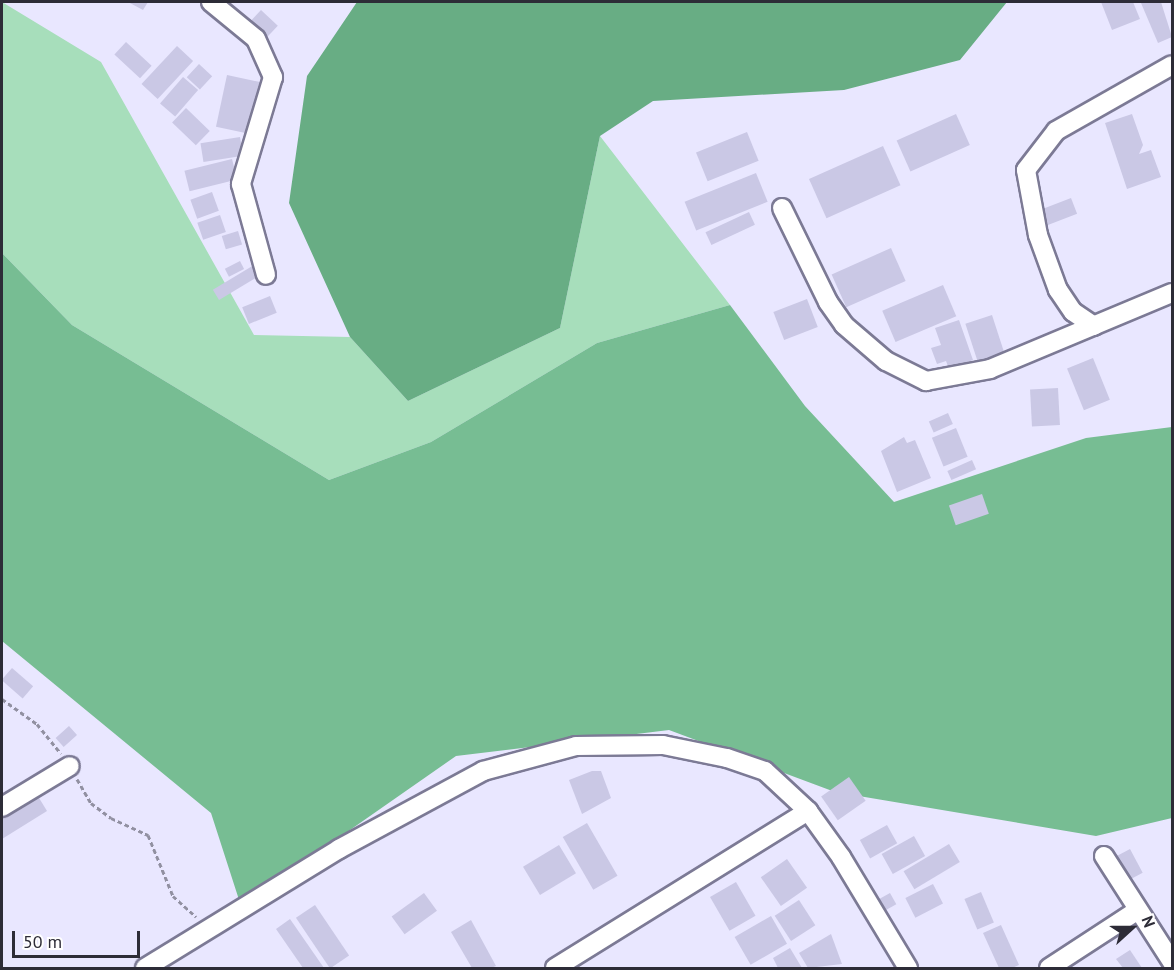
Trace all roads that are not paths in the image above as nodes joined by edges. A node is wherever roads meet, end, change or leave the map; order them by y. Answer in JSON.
{"nodes":[{"id":1,"x":211,"y":2,"type":"edge"},
{"id":2,"x":1173,"y":65,"type":"edge"},
{"id":3,"x":782,"y":208,"type":"dead end"},
{"id":4,"x":266,"y":275,"type":"dead end"},
{"id":5,"x":1173,"y":293,"type":"edge"},
{"id":6,"x":1094,"y":326,"type":"junction"},
{"id":7,"x":70,"y":766,"type":"road end"},
{"id":8,"x":2,"y":807,"type":"edge"},
{"id":9,"x":808,"y":811,"type":"junction"},
{"id":10,"x":1104,"y":856,"type":"dead end"},
{"id":11,"x":1138,"y":910,"type":"junction"},
{"id":12,"x":1173,"y":962,"type":"edge"},
{"id":13,"x":145,"y":969,"type":"edge"},
{"id":14,"x":555,"y":969,"type":"edge"},
{"id":15,"x":908,"y":969,"type":"edge"},
{"id":16,"x":1049,"y":969,"type":"edge"}],
"edges":[{"from":1,"to":4,"type":"street"},
{"from":2,"to":6,"type":"street"},
{"from":3,"to":6,"type":"street"},
{"from":5,"to":6,"type":"street"},
{"from":7,"to":8,"type":"street"},
{"from":9,"to":13,"type":"street"},
{"from":9,"to":14,"type":"street"},
{"from":9,"to":15,"type":"street"},
{"from":10,"to":11,"type":"street"},
{"from":11,"to":12,"type":"street"},
{"from":11,"to":16,"type":"street"}]}
